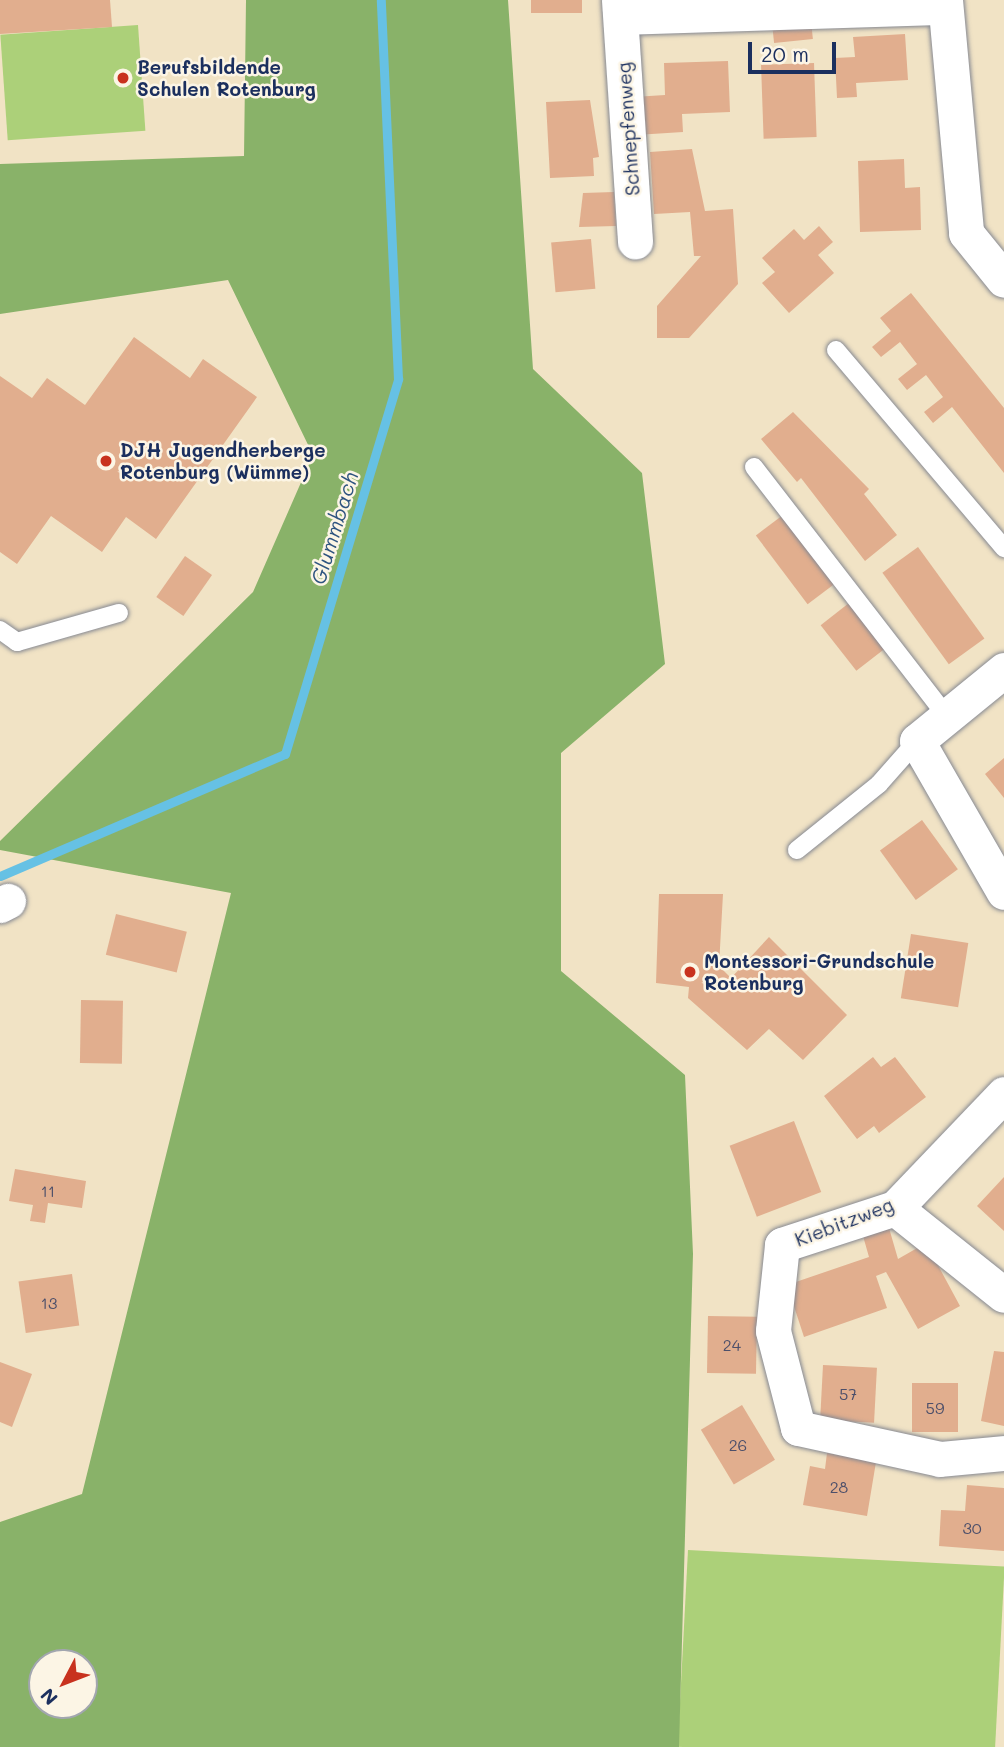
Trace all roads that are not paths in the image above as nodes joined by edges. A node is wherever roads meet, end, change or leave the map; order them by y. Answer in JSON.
{"nodes":[{"id":1,"x":945,"y":3,"type":"edge"},
{"id":2,"x":620,"y":8,"type":"edge"},
{"id":3,"x":635,"y":241,"type":"dead end"},
{"id":4,"x":1004,"y":280,"type":"edge"},
{"id":5,"x":836,"y":350,"type":"dead end"},
{"id":6,"x":754,"y":467,"type":"dead end"},
{"id":7,"x":1004,"y":548,"type":"edge"},
{"id":8,"x":119,"y":613,"type":"dead end"},
{"id":9,"x":0,"y":630,"type":"edge"},
{"id":10,"x":1004,"y":670,"type":"edge"},
{"id":11,"x":947,"y":717,"type":"junction"},
{"id":12,"x":916,"y":741,"type":"junction"},
{"id":13,"x":797,"y":850,"type":"dead end"},
{"id":14,"x":1004,"y":892,"type":"edge"},
{"id":15,"x":1004,"y":1094,"type":"edge"},
{"id":16,"x":895,"y":1208,"type":"junction"},
{"id":17,"x":1004,"y":1295,"type":"edge"},
{"id":18,"x":1004,"y":1453,"type":"edge"}],
"edges":[{"from":1,"to":2,"type":"street","name":"Schnepfenweg"},
{"from":1,"to":4,"type":"street"},
{"from":2,"to":3,"type":"street","name":"Schnepfenweg"},
{"from":5,"to":7,"type":"lane"},
{"from":6,"to":11,"type":"lane"},
{"from":8,"to":9,"type":"lane"},
{"from":10,"to":11,"type":"street"},
{"from":11,"to":12,"type":"street"},
{"from":12,"to":13,"type":"lane"},
{"from":12,"to":14,"type":"street"},
{"from":15,"to":16,"type":"street","name":"Kiebitzweg"},
{"from":16,"to":17,"type":"street"},
{"from":16,"to":18,"type":"street","name":"Kiebitzweg"}]}
